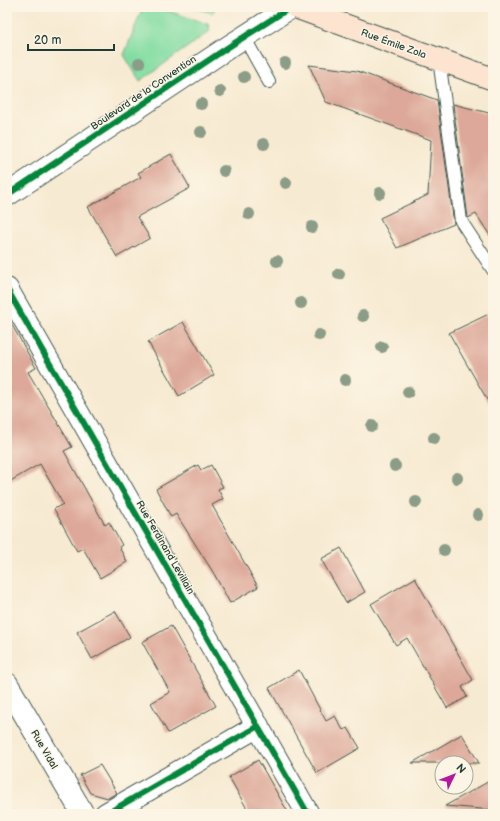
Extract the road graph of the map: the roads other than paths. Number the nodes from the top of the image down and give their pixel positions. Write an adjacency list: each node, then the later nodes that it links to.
1 (291, 7): 3 (street, Boulevard de la Convention)
2 (295, 7): 4 (main road, Rue Émile Zola)
3 (244, 37): 6 (lane); 7 (street, Boulevard de la Convention)
4 (439, 59): 5 (main road, Rue Émile Zola); 8 (lane)
5 (493, 79)
6 (269, 82)
7 (7, 195)
8 (493, 270)
9 (7, 289): 11 (street, Rue Ferdinand Levillain)
10 (7, 684): 12 (street, Rue Vidal)
11 (258, 726): 13 (street); 14 (street, Rue Ferdinand Levillain)
12 (83, 814)
13 (106, 814)
14 (308, 814)

